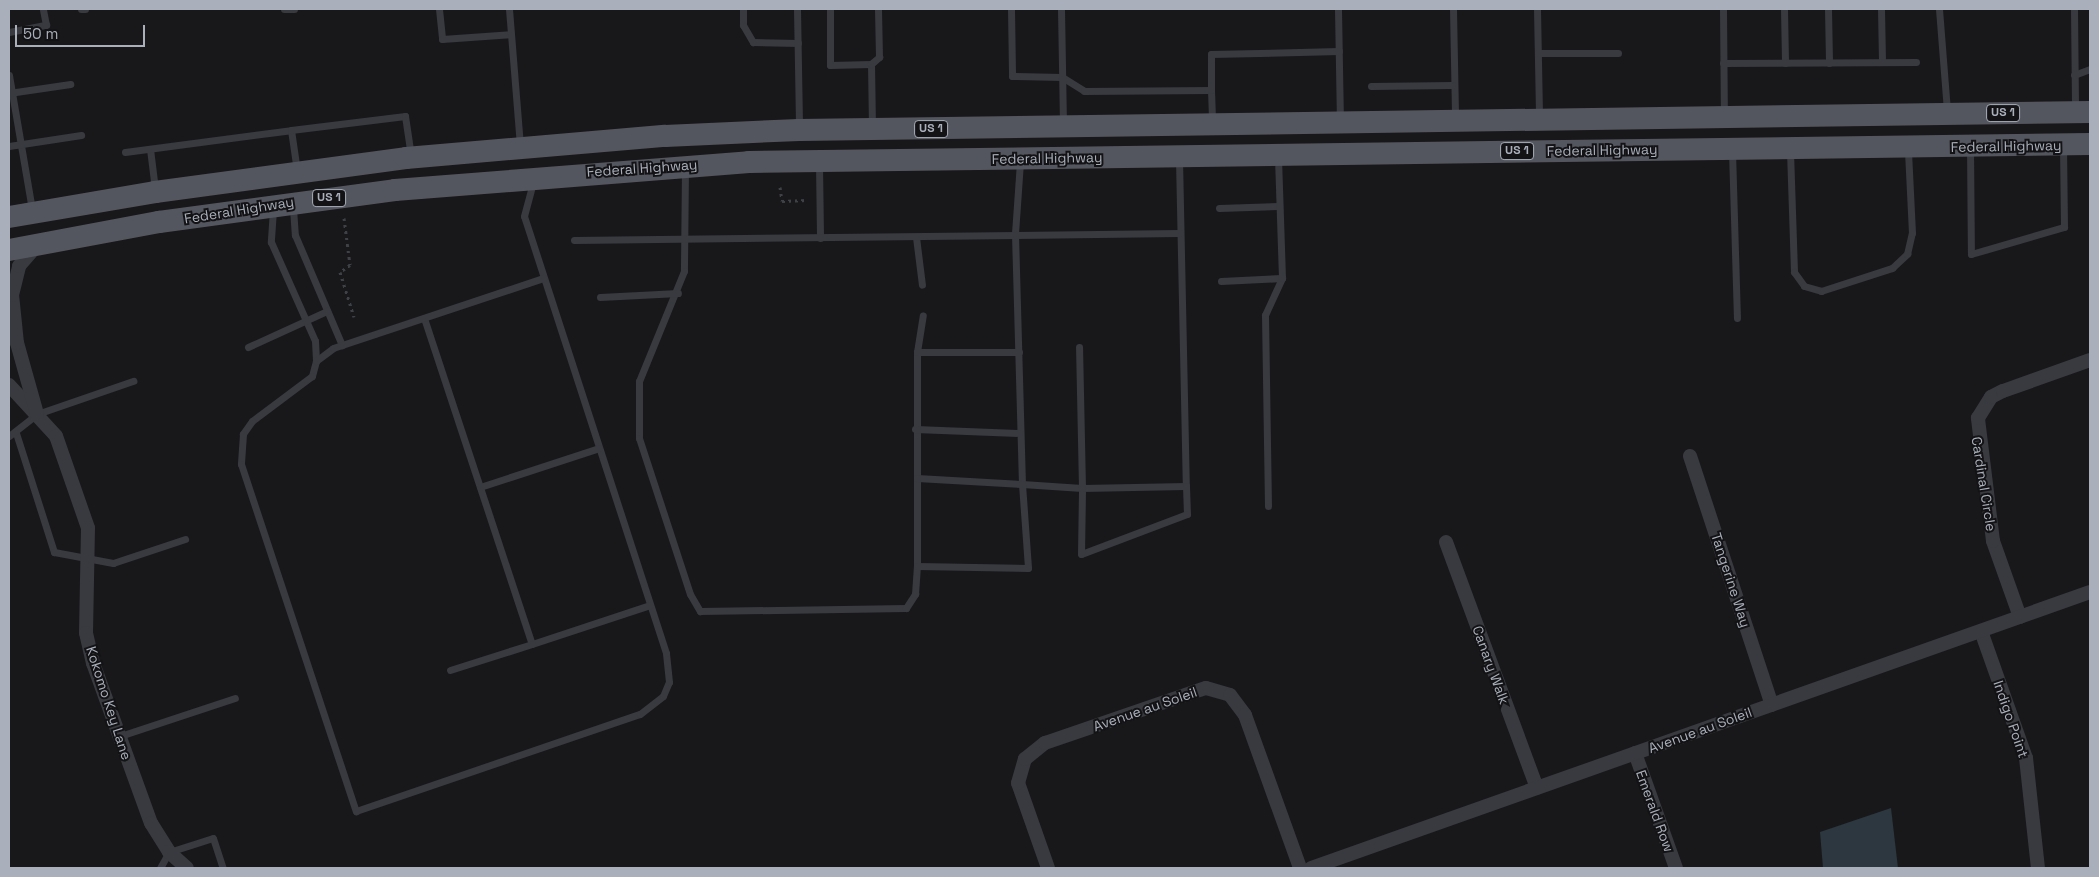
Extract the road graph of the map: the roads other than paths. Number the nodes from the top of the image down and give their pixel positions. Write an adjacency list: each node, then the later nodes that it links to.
1 (43, 9): 23 (lane)
2 (81, 9): 3 (lane)
3 (85, 9)
4 (284, 9): 5 (lane)
5 (294, 9)
6 (440, 9): 24 (lane)
7 (509, 9): 24 (lane)
8 (743, 9): 25 (lane)
9 (797, 9): 25 (lane)
10 (830, 9): 34 (lane)
11 (878, 9): 34 (lane)
12 (1011, 9): 38 (lane)
13 (1061, 9): 38 (lane)
14 (1338, 9): 26 (lane)
15 (1454, 9): 40 (lane)
16 (1537, 9): 27 (lane)
17 (1723, 9): 31 (lane)
18 (1784, 9): 32 (lane)
19 (1828, 9): 33 (lane)
20 (1881, 9): 29 (lane)
21 (1939, 9): 45 (lane)
22 (2074, 9): 37 (lane)
23 (9, 32)
24 (511, 34): 63 (lane)
25 (798, 44): 56 (lane)
26 (1339, 51): 42 (lane); 51 (lane)
27 (1538, 53): 28 (lane); 50 (lane)
28 (1618, 53)
29 (1882, 62): 30 (lane); 33 (lane)
30 (1916, 62)
31 (1723, 63): 32 (lane); 48 (lane)
32 (1785, 63): 33 (lane)
33 (1829, 63)
34 (871, 64): 57 (lane)
35 (2090, 69): 37 (lane)
36 (9, 75): 43 (lane)
37 (2074, 75): 44 (lane)
38 (1062, 77): 42 (lane); 53 (lane)
39 (70, 84): 43 (lane)
40 (1452, 85): 41 (lane); 49 (lane)
41 (1370, 86)
42 (1211, 90): 52 (lane)
43 (10, 93): 59 (lane)
44 (2083, 112): 45 (main road, US 1)
45 (1947, 114): 46 (main road, US 1)
46 (1858, 115): 47 (main road, US 1); 68 (main road)
47 (1774, 116): 48 (main road, US 1); 66 (main road)
48 (1724, 117): 50 (main road, US 1)
49 (1456, 120): 50 (main road, US 1); 51 (main road, US 1)
50 (1539, 120)
51 (1340, 122): 52 (main road, US 1)
52 (1212, 124): 53 (main road, US 1)
53 (1064, 126): 54 (main road, US 1)
54 (943, 128): 57 (main road, US 1); 74 (main road)
55 (291, 130): 67 (lane); 72 (lane); 77 (lane)
56 (799, 130): 57 (main road, US 1); 63 (main road, US 1); 75 (main road)
57 (872, 130)
58 (81, 135): 59 (lane)
59 (21, 144): 62 (lane); 84 (lane)
60 (2090, 144): 61 (main road, Federal Highway / US 1)
61 (2063, 145): 64 (main road, Federal Highway / US 1); 64 (lane)
62 (9, 146)
63 (520, 146): 72 (main road, US 1)
64 (1970, 146): 65 (main road, Federal Highway / US 1)
65 (1908, 147): 68 (main road, Federal Highway / US 1); 68 (lane)
66 (1732, 148): 68 (main road, Federal Highway / US 1); 70 (main road, Federal Highway / US 1); 104 (lane)
67 (150, 149): 69 (lane); 80 (lane)
68 (1790, 149)
69 (125, 152)
70 (1278, 154): 71 (main road, Federal Highway / US 1); 82 (lane)
71 (1178, 156): 73 (main road, Federal Highway / US 1); 87 (lane)
72 (409, 157): 77 (main road, US 1); 81 (main road)
73 (1020, 158): 74 (main road, Federal Highway / US 1); 88 (lane)
74 (819, 161): 75 (main road, Federal Highway / US 1); 90 (lane)
75 (749, 162): 76 (main road, Federal Highway / US 1)
76 (685, 165): 79 (main road, Federal Highway / US 1); 91 (lane)
77 (297, 172): 78 (main road, US 1)
78 (266, 176): 80 (main road, US 1); 86 (main road)
79 (536, 176): 81 (main road, Federal Highway / US 1); 95 (lane)
80 (155, 192): 84 (main road, US 1)
81 (283, 204): 86 (main road, Federal Highway / US 1); 101 (lane); 105 (lane)
82 (1280, 206): 83 (lane); 96 (lane)
83 (1219, 208)
84 (32, 213): 85 (main road, US 1)
85 (9, 217)
86 (141, 226): 93 (main road, Federal Highway / US 1)
87 (1180, 233): 88 (lane); 124 (lane)
88 (1015, 234): 89 (lane); 111 (lane)
89 (916, 237): 90 (lane); 98 (lane)
90 (820, 238): 91 (lane)
91 (687, 239): 92 (lane); 99 (lane)
92 (574, 240)
93 (38, 244): 94 (main road, Federal Highway / US 1); 109 (street, Kokomo Key Lane)
94 (9, 250)
95 (544, 278): 103 (lane); 120 (lane)
96 (1282, 278): 97 (lane); 127 (lane)
97 (1222, 281)
98 (922, 285)
99 (678, 293): 100 (lane); 131 (lane)
100 (600, 297)
101 (327, 311): 105 (lane); 106 (lane)
102 (923, 315): 110 (lane)
103 (424, 318): 106 (lane); 125 (lane)
104 (1738, 318)
105 (306, 320): 107 (lane); 113 (lane)
106 (342, 345): 113 (lane)
107 (248, 347)
108 (1079, 347): 126 (lane)
109 (14, 349): 116 (street, Kokomo Key Lane)
110 (917, 352): 111 (lane); 117 (lane)
111 (1019, 352): 118 (lane)
112 (2090, 360): 134 (street, Cardinal Circle)
113 (316, 361): 133 (lane)
114 (133, 382): 116 (lane)
115 (9, 385): 116 (street, Kokomo Key Lane)
116 (37, 414): 119 (lane); 130 (street, Kokomo Key Lane)
117 (915, 429): 118 (lane); 122 (lane)
118 (1020, 433): 123 (lane)
119 (12, 434): 130 (lane)
120 (599, 448): 125 (lane); 133 (lane)
121 (1690, 456): 139 (street, Tangerine Way)
122 (916, 478): 123 (lane); 131 (lane)
123 (1022, 484): 126 (lane); 131 (lane)
124 (1186, 486): 126 (lane); 126 (lane)
125 (480, 487): 136 (lane)
126 (1082, 488)
127 (1268, 506)
128 (185, 539): 130 (lane)
129 (1446, 542): 142 (street, Canary Walk)
130 (89, 557): 140 (street, Kokomo Key Lane)
131 (917, 566)
132 (2090, 592): 134 (street, Avenue au Soleil)
133 (650, 605): 136 (lane)
134 (2020, 617): 135 (street, Avenue au Soleil)
135 (1981, 631): 139 (street, Avenue au Soleil); 151 (street, Indigo Point)
136 (532, 644): 137 (lane)
137 (450, 670)
138 (235, 698): 140 (lane)
139 (1772, 705): 141 (street, Avenue au Soleil)
140 (120, 736): 143 (street, Kokomo Key Lane)
141 (1635, 753): 142 (street, Avenue au Soleil); 150 (street, Emerald Row)
142 (1537, 788): 149 (street, Avenue au Soleil)
143 (169, 852): 144 (lane); 145 (street, Kokomo Key Lane); 146 (lane)
144 (160, 868)
145 (187, 868)
146 (223, 868)
147 (1048, 868): 148 (street, Avenue au Soleil)
148 (1300, 868)
149 (1311, 868)
150 (1676, 868)
151 (2038, 868)

